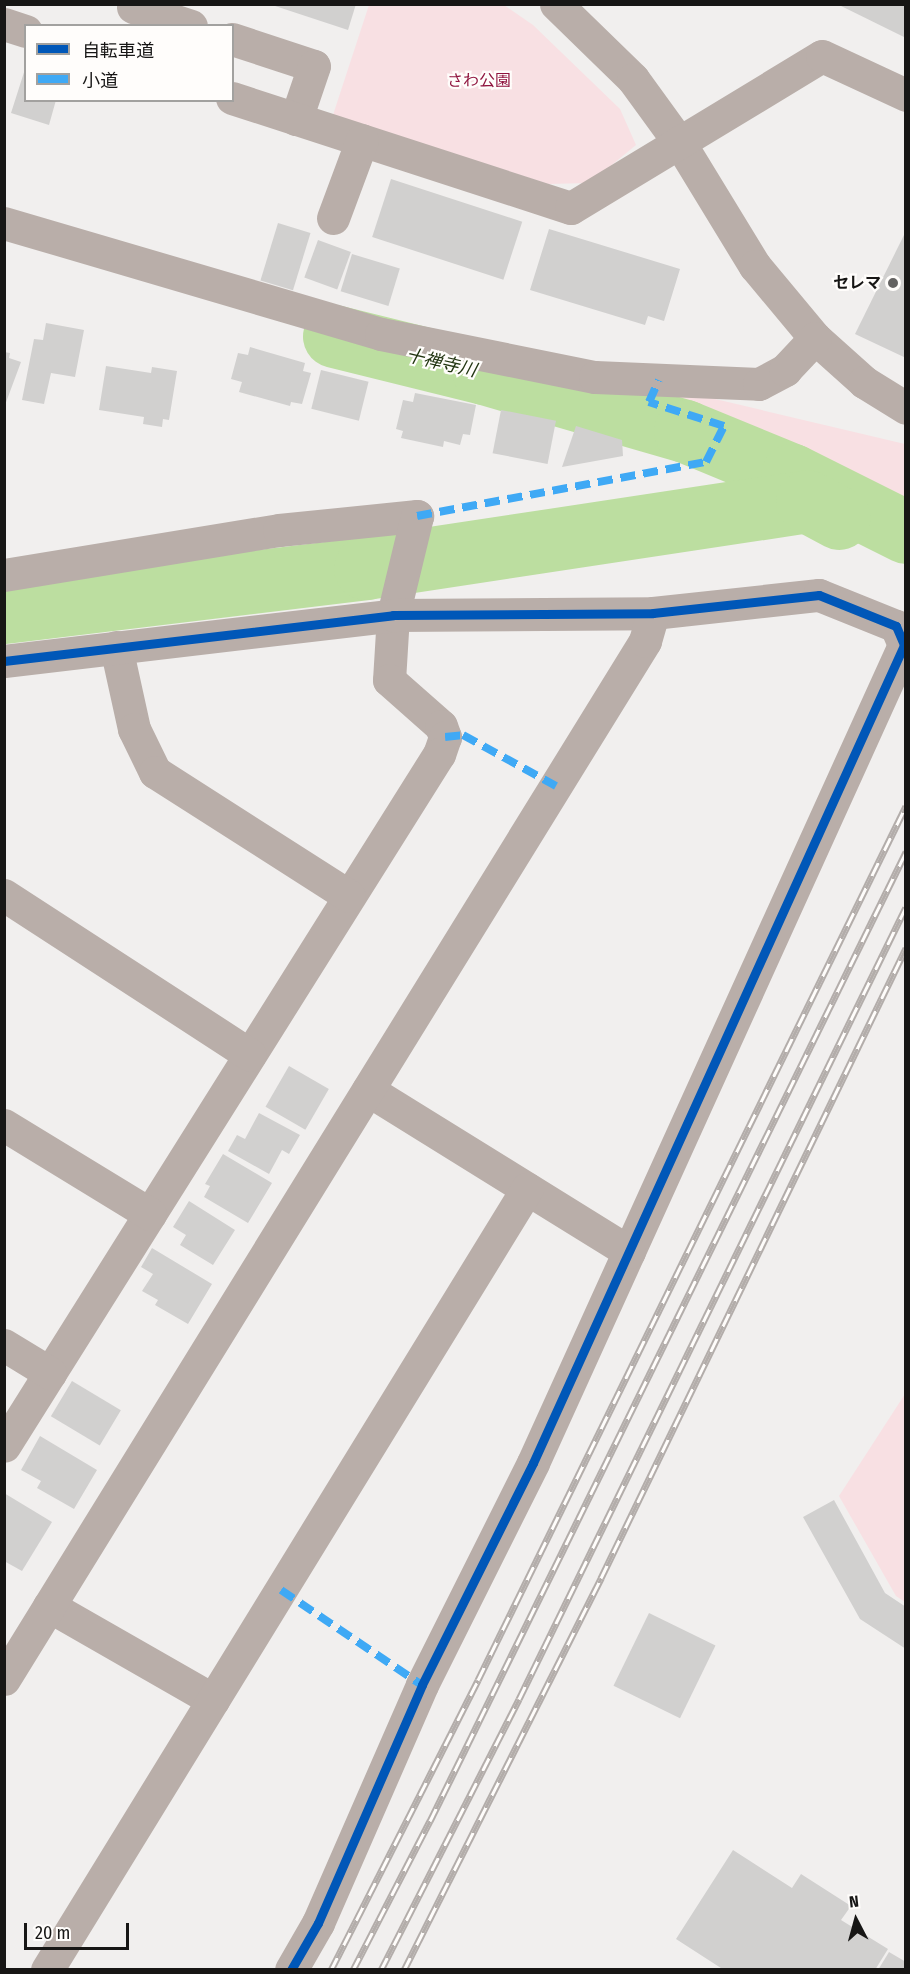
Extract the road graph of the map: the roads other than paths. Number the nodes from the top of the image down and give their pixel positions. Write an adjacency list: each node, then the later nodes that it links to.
1 (556, 4): 11 (street)
2 (133, 7): 4 (street)
3 (4, 24): 5 (street)
4 (185, 24)
5 (24, 30)
6 (234, 40): 9 (street)
7 (906, 95): 11 (street)
8 (234, 99): 9 (street)
9 (296, 119): 10 (street)
10 (362, 140): 11 (street); 12 (street)
11 (681, 145): 14 (street)
12 (333, 218)
13 (4, 223): 14 (street)
14 (815, 338): 15 (street)
15 (906, 408)
16 (4, 575): 18 (street)
17 (653, 613): 18 (street); 24 (street); 28 (street)
18 (393, 615): 19 (street); 22 (street)
19 (117, 647): 20 (street); 22 (street)
20 (4, 661)
21 (4, 895): 23 (street)
22 (349, 896): 23 (street)
23 (250, 1055): 27 (street)
24 (368, 1090): 26 (street); 32 (street)
25 (4, 1125): 27 (street)
26 (527, 1189): 28 (street); 34 (street)
27 (150, 1214): 30 (street)
28 (629, 1252): 36 (street)
29 (4, 1345): 30 (street)
30 (50, 1373): 31 (street)
31 (4, 1446)
32 (49, 1606): 33 (street); 34 (street)
33 (4, 1679)
34 (213, 1700): 35 (street)
35 (47, 1970)
36 (291, 1970)

